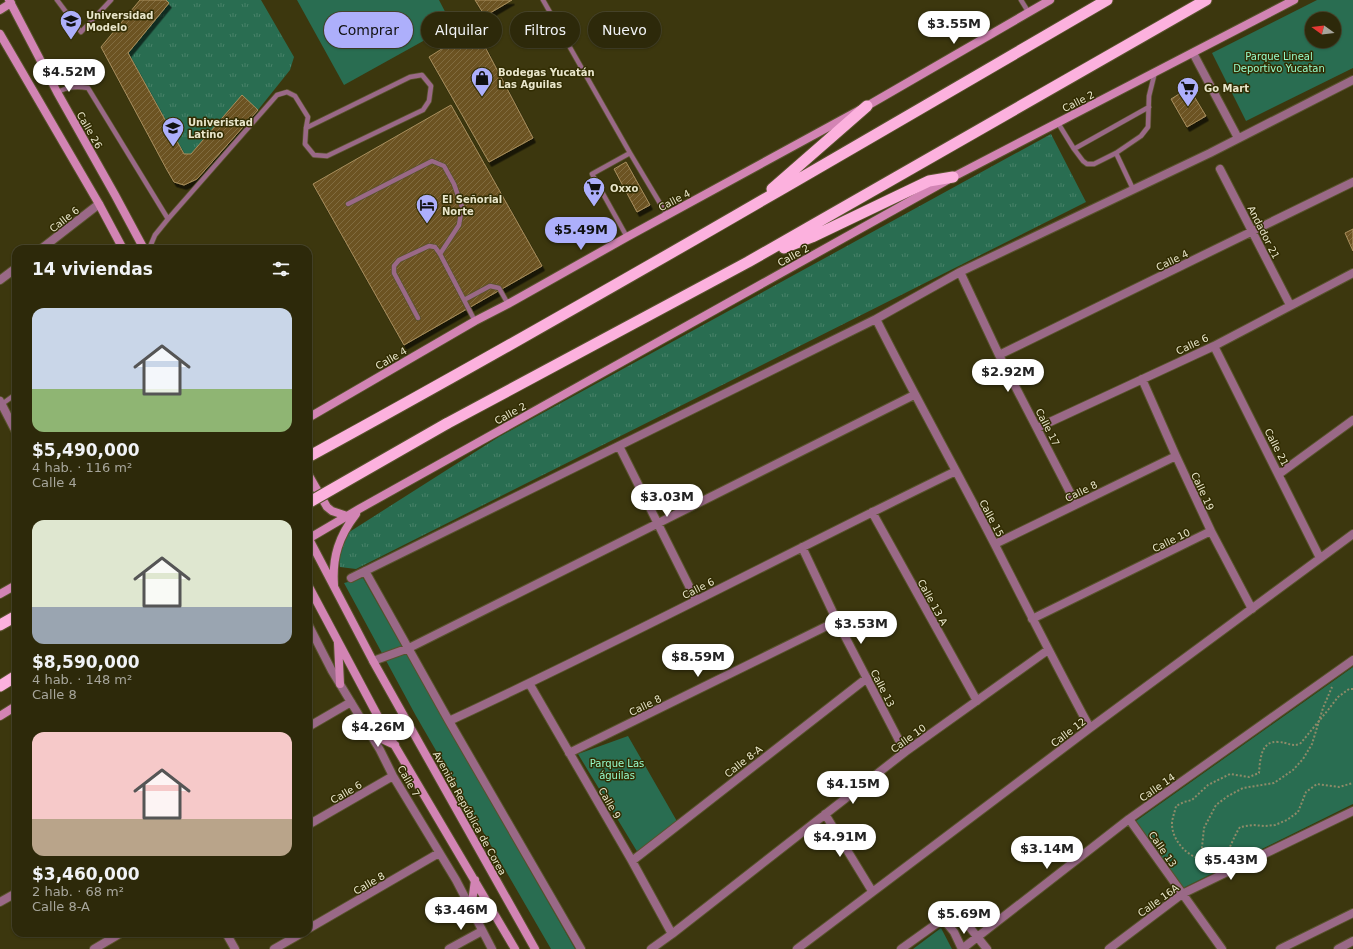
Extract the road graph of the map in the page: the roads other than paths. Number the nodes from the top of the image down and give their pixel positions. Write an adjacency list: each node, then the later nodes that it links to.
1 (57, 0): 2 (lane)
2 (111, 0)
3 (543, 0): 23 (lane)
4 (1021, 0): 11 (lane)
5 (1050, 0): 11 (main road, Calle 4)
6 (1107, 0): 31 (highway)
7 (1206, 0): 41 (highway)
8 (1294, 0): 13 (main road, Calle 2)
9 (10, 1): 10 (main road); 16 (main road, Calle 26)
10 (0, 10)
11 (1029, 13): 17 (main road, Calle 4)
12 (0, 34): 29 (main road)
13 (1193, 53): 14 (main road, Calle 2); 21 (street)
14 (1155, 72): 18 (lane); 19 (main road, Calle 2)
15 (1353, 80): 21 (street)
16 (57, 92): 33 (lane); 38 (main road, Calle 26)
17 (867, 106): 31 (highway); 32 (main road, Calle 4)
18 (1149, 107): 22 (lane); 24 (lane)
19 (1058, 122): 22 (lane); 26 (main road, Calle 2)
20 (306, 128): 20 (lane); 33 (lane)
21 (1238, 138): 28 (street)
22 (1074, 149): 24 (lane)
23 (630, 153): 32 (lane); 35 (lane)
24 (1116, 154): 28 (lane)
25 (1220, 169): 34 (street, Andador 21)
26 (953, 177): 41 (highway); 70 (main road, Calle 2)
27 (1353, 182): 34 (street, Calle 4)
28 (1132, 189): 43 (street)
29 (99, 204): 36 (street, Calle 6); 37 (main road)
30 (348, 204): 40 (lane)
31 (753, 206): 63 (highway)
32 (667, 215): 35 (main road, Calle 4)
33 (168, 219): 39 (lane)
34 (1253, 232): 48 (street, Andador 21); 53 (street, Calle 4)
35 (627, 237): 47 (main road, Calle 4)
36 (46, 245)
37 (121, 245)
38 (142, 245)
39 (152, 245)
40 (440, 254): 46 (lane); 49 (lane)
41 (748, 262): 68 (highway, bridge)
42 (12, 271): 45 (street)
43 (960, 272): 50 (street); 53 (street, Calle 17)
44 (1353, 273): 48 (street, Calle 6)
45 (0, 280)
46 (464, 300): 47 (lane); 51 (lane)
47 (508, 304): 51 (main road, Calle 4)
48 (1290, 305): 52 (street, Calle 6)
49 (418, 318)
50 (876, 319): 55 (street, Calle 15); 62 (street)
51 (475, 321): 58 (main road, Calle 4)
52 (1214, 346): 54 (street, Calle 6); 66 (street, Calle 21)
53 (999, 354): 61 (street, Calle 17)
54 (1142, 379): 61 (street, Calle 6); 64 (street, Calle 19)
55 (914, 395): 65 (street, Calle 15); 73 (street)
56 (12, 396): 57 (lane)
57 (1, 402): 60 (street)
58 (312, 416)
59 (1353, 420): 66 (street)
60 (12, 424)
61 (1037, 428): 69 (street, Calle 17)
62 (619, 446): 73 (street); 81 (street)
63 (312, 455)
64 (1176, 456): 69 (street, Calle 8); 74 (street, Calle 19)
65 (956, 471): 71 (street, Calle 6); 77 (street, Calle 15)
66 (1279, 474): 80 (street, Calle 21)
67 (312, 481): 72 (main road)
68 (312, 501)
69 (1076, 504): 77 (street, Calle 8)
70 (359, 509): 72 (main road, Calle 2); 84 (main road)
71 (872, 512): 79 (street, Calle 6); 104 (street, Calle 13 A)
72 (347, 516): 76 (main road, Calle 2)
73 (658, 523): 87 (street); 95 (street)
74 (1211, 531): 88 (street, Calle 19); 90 (street, Calle 10)
75 (1353, 534): 80 (street, Calle 12)
76 (312, 537)
77 (995, 544): 90 (street, Calle 15)
78 (312, 546): 84 (main road, Avenida República de Corea)
79 (802, 547): 87 (street, Calle 6); 91 (street, Calle 13)
80 (1320, 558): 88 (street, Calle 12)
81 (366, 571): 82 (street); 95 (street)
82 (351, 578)
83 (12, 587): 86 (main road)
84 (335, 589): 98 (main road, Avenida República de Corea)
85 (312, 593): 94 (main road)
86 (0, 594)
87 (696, 600): 102 (street, Calle 6)
88 (1252, 609): 110 (street, Calle 12)
89 (12, 618): 92 (highway)
90 (1032, 619): 96 (street, Calle 15)
91 (837, 621): 100 (street, Calle 13); 114 (street, Calle 8)
92 (0, 625)
93 (312, 632): 101 (street, Calle 7)
94 (337, 640): 101 (main road); 112 (main road)
95 (409, 648): 98 (street); 108 (street)
96 (1048, 650): 104 (street, Calle 10); 110 (street, Calle 15)
97 (1353, 660): 118 (street, Calle 14)
98 (373, 661): 144 (main road, Avenida República de Corea)
99 (12, 678): 103 (highway)
100 (867, 678): 113 (street, Calle 13); 121 (street, Calle 8-A)
101 (340, 684): 105 (street, Calle 7)
102 (529, 684): 108 (street, Calle 6); 114 (street, Calle 9)
103 (0, 686)
104 (977, 701): 113 (street, Calle 10)
105 (351, 702): 109 (street); 111 (street, Calle 7)
106 (12, 708): 107 (main road)
107 (0, 716)
108 (449, 721): 145 (street)
109 (312, 725)
110 (1090, 728): 123 (street, Calle 12)
111 (369, 733): 112 (main road); 115 (street, Calle 7)
112 (395, 746): 122 (main road)
113 (905, 752): 117 (street, Calle 10)
114 (569, 753): 121 (street, Calle 9)
115 (393, 776): 119 (street, Calle 6); 120 (street, Calle 7)
116 (1353, 811): 124 (street, Calle 16A)
117 (825, 814): 123 (street); 132 (street, Calle 10)
118 (1129, 819): 124 (street, Calle 13); 136 (street, Calle 14)
119 (312, 823)
120 (440, 853): 127 (street, Calle 7); 130 (street, Calle 8)
121 (632, 861): 132 (street, Calle 9)
122 (475, 880): 127 (main road); 143 (main road)
123 (872, 892): 147 (street, Calle 12)
124 (1182, 894): 151 (street, Calle 16A); 152 (street, Calle 13)
125 (12, 895): 126 (street)
126 (0, 902)
127 (471, 910): 131 (street, Calle 7)
128 (1353, 913): 153 (street)
129 (943, 919): 136 (street); 148 (street); 149 (street, Calle 14)
130 (312, 927)
131 (482, 930): 141 (street); 142 (street, Calle 7)
132 (672, 934): 146 (street, Calle 10)
133 (114, 937): 138 (street)
134 (228, 937): 139 (street)
135 (295, 937): 140 (street)
136 (978, 937): 149 (street, Calle 14); 150 (street)
137 (1353, 941): 154 (street)
138 (94, 949)
139 (235, 949)
140 (274, 949)
141 (450, 949)
142 (492, 949)
143 (515, 949)
144 (535, 949)
145 (581, 949)
146 (651, 949)
147 (797, 949)
148 (901, 949)
149 (962, 949)
150 (987, 949)
151 (1109, 949)
152 (1222, 949)
153 (1280, 949)
154 (1338, 949)

